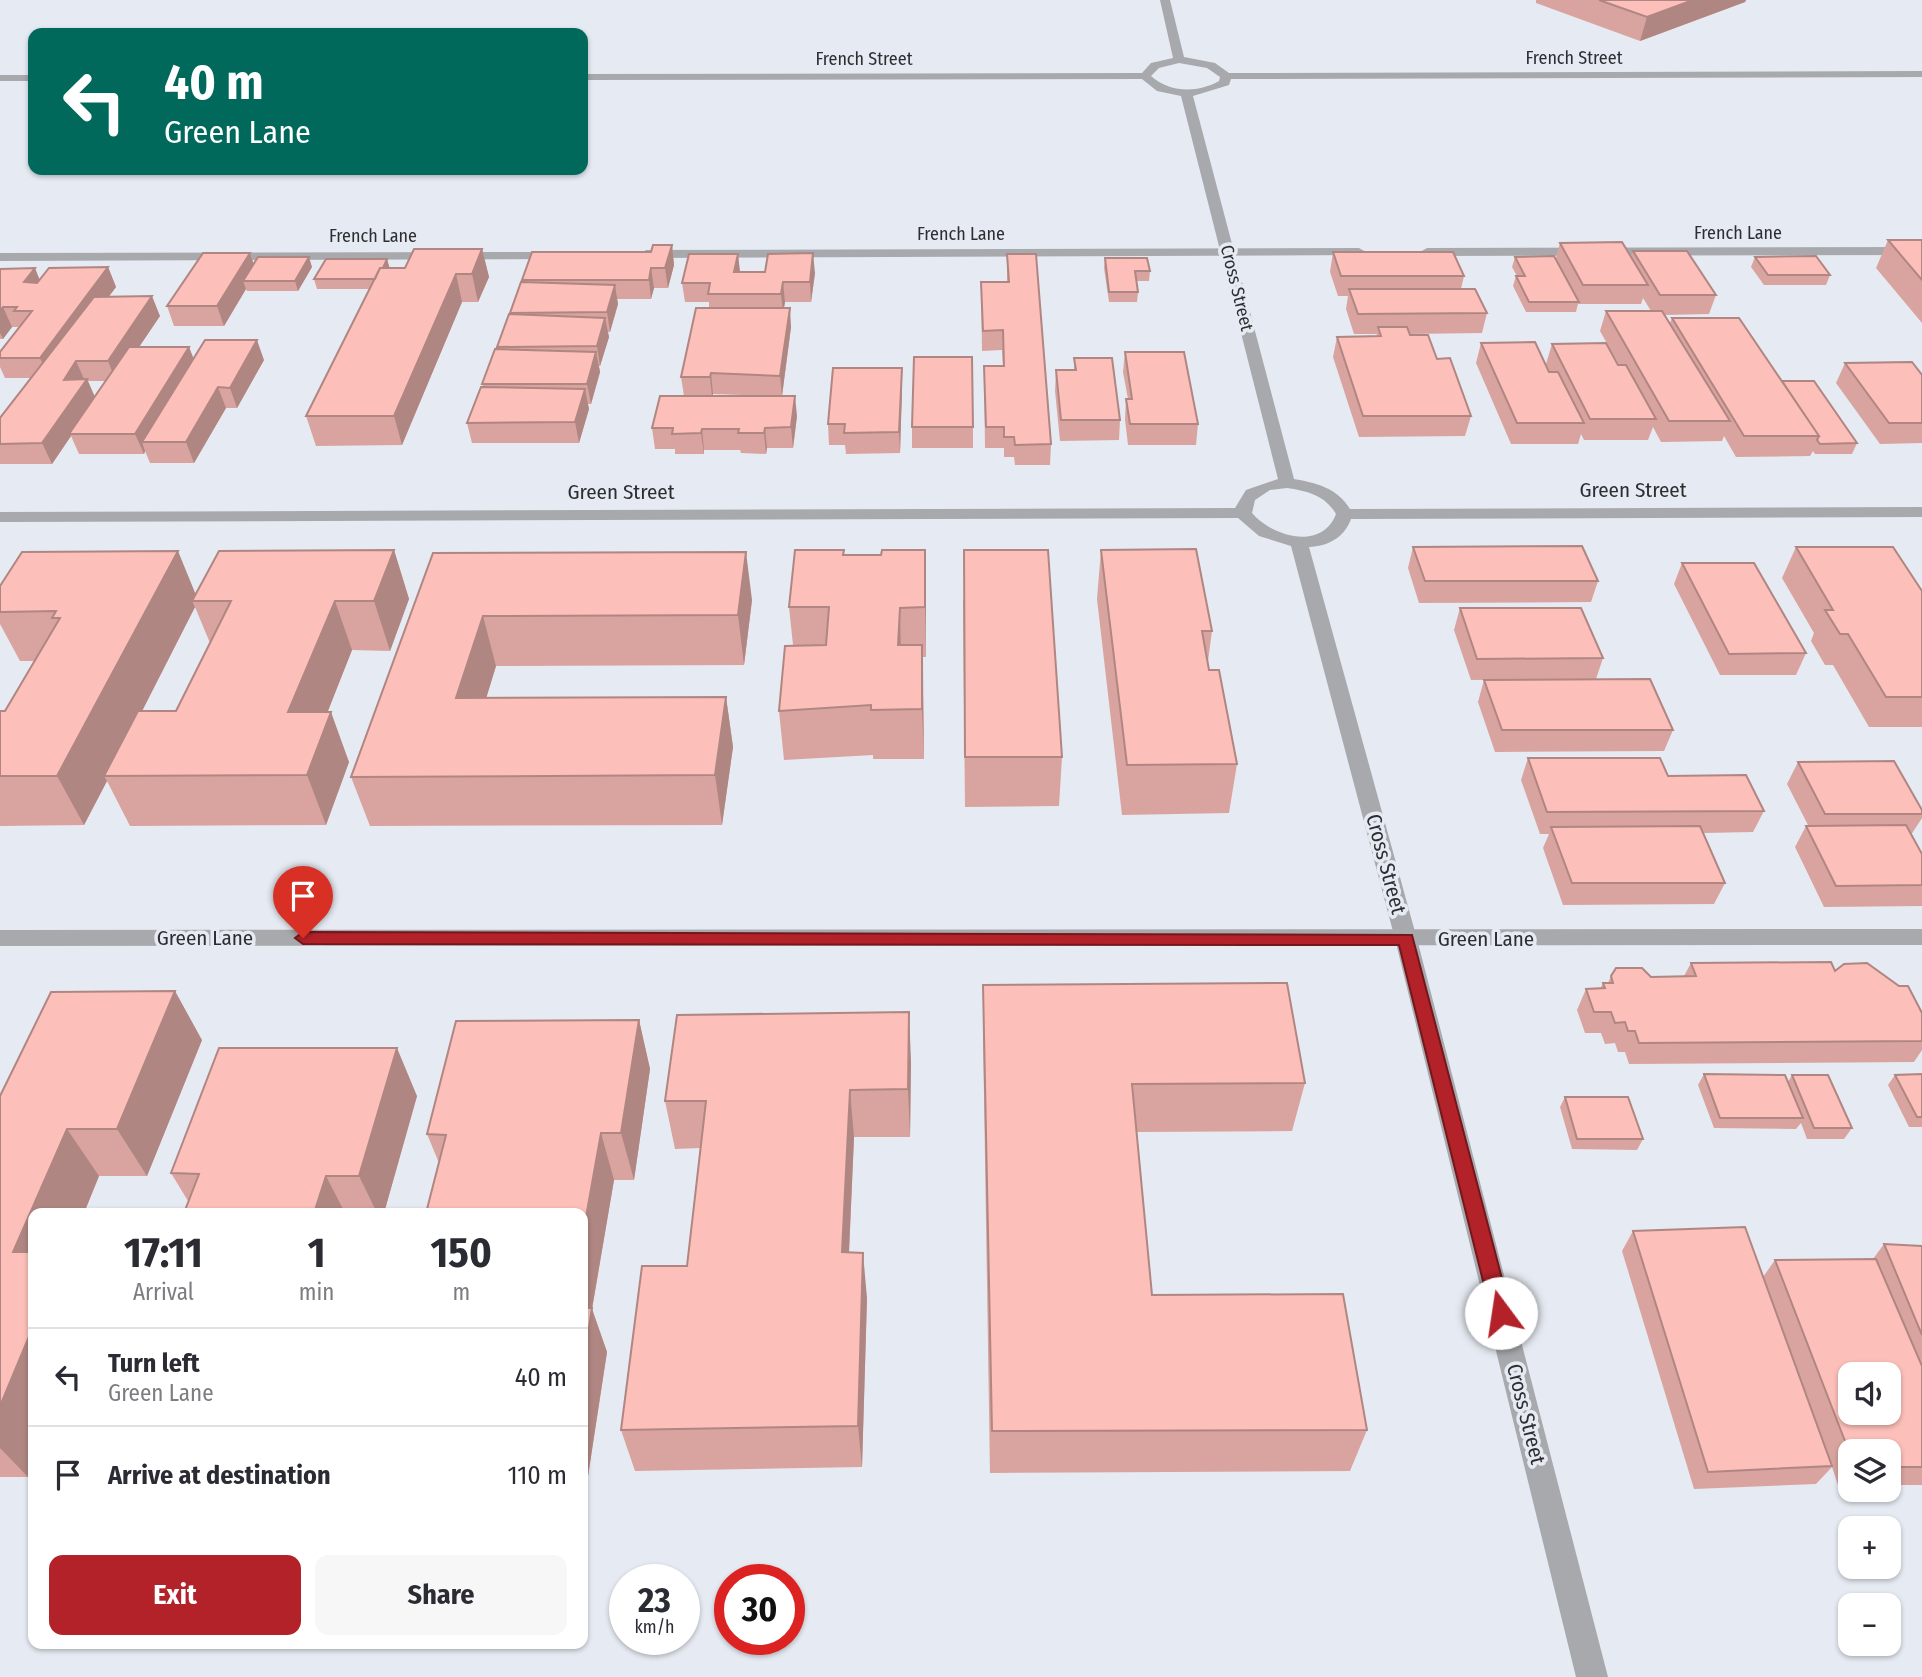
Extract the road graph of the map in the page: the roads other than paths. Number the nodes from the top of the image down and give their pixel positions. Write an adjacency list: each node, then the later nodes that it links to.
1 (1165, 0): 2 (street)
2 (1180, 60): 4 (street); 5 (street)
3 (1922, 74): 5 (street, French Street)
4 (1145, 76): 6 (street, French Street); 9 (street)
5 (1226, 76): 9 (street)
6 (588, 77)
7 (0, 78): 8 (street)
8 (28, 78)
9 (1186, 92): 13 (street, Cross Street)
10 (1922, 251): 12 (street, French Lane)
11 (1367, 252): 13 (street, French Lane)
12 (1409, 252)
13 (1229, 253): 14 (street, French Lane); 17 (street, Cross Street)
14 (628, 254)
15 (573, 255): 16 (street, French Lane)
16 (0, 257)
17 (1287, 483): 19 (street); 20 (street)
18 (1922, 512): 20 (street, Green Street)
19 (1243, 513): 21 (street, Green Street); 22 (street)
20 (1344, 514): 22 (street)
21 (0, 517)
22 (1299, 542): 25 (street, Cross Street)
23 (1922, 937): 25 (street, Green Lane)
24 (0, 938): 25 (street, Green Lane)
25 (1406, 939): 26 (street, Cross Street)
26 (1592, 1677)

